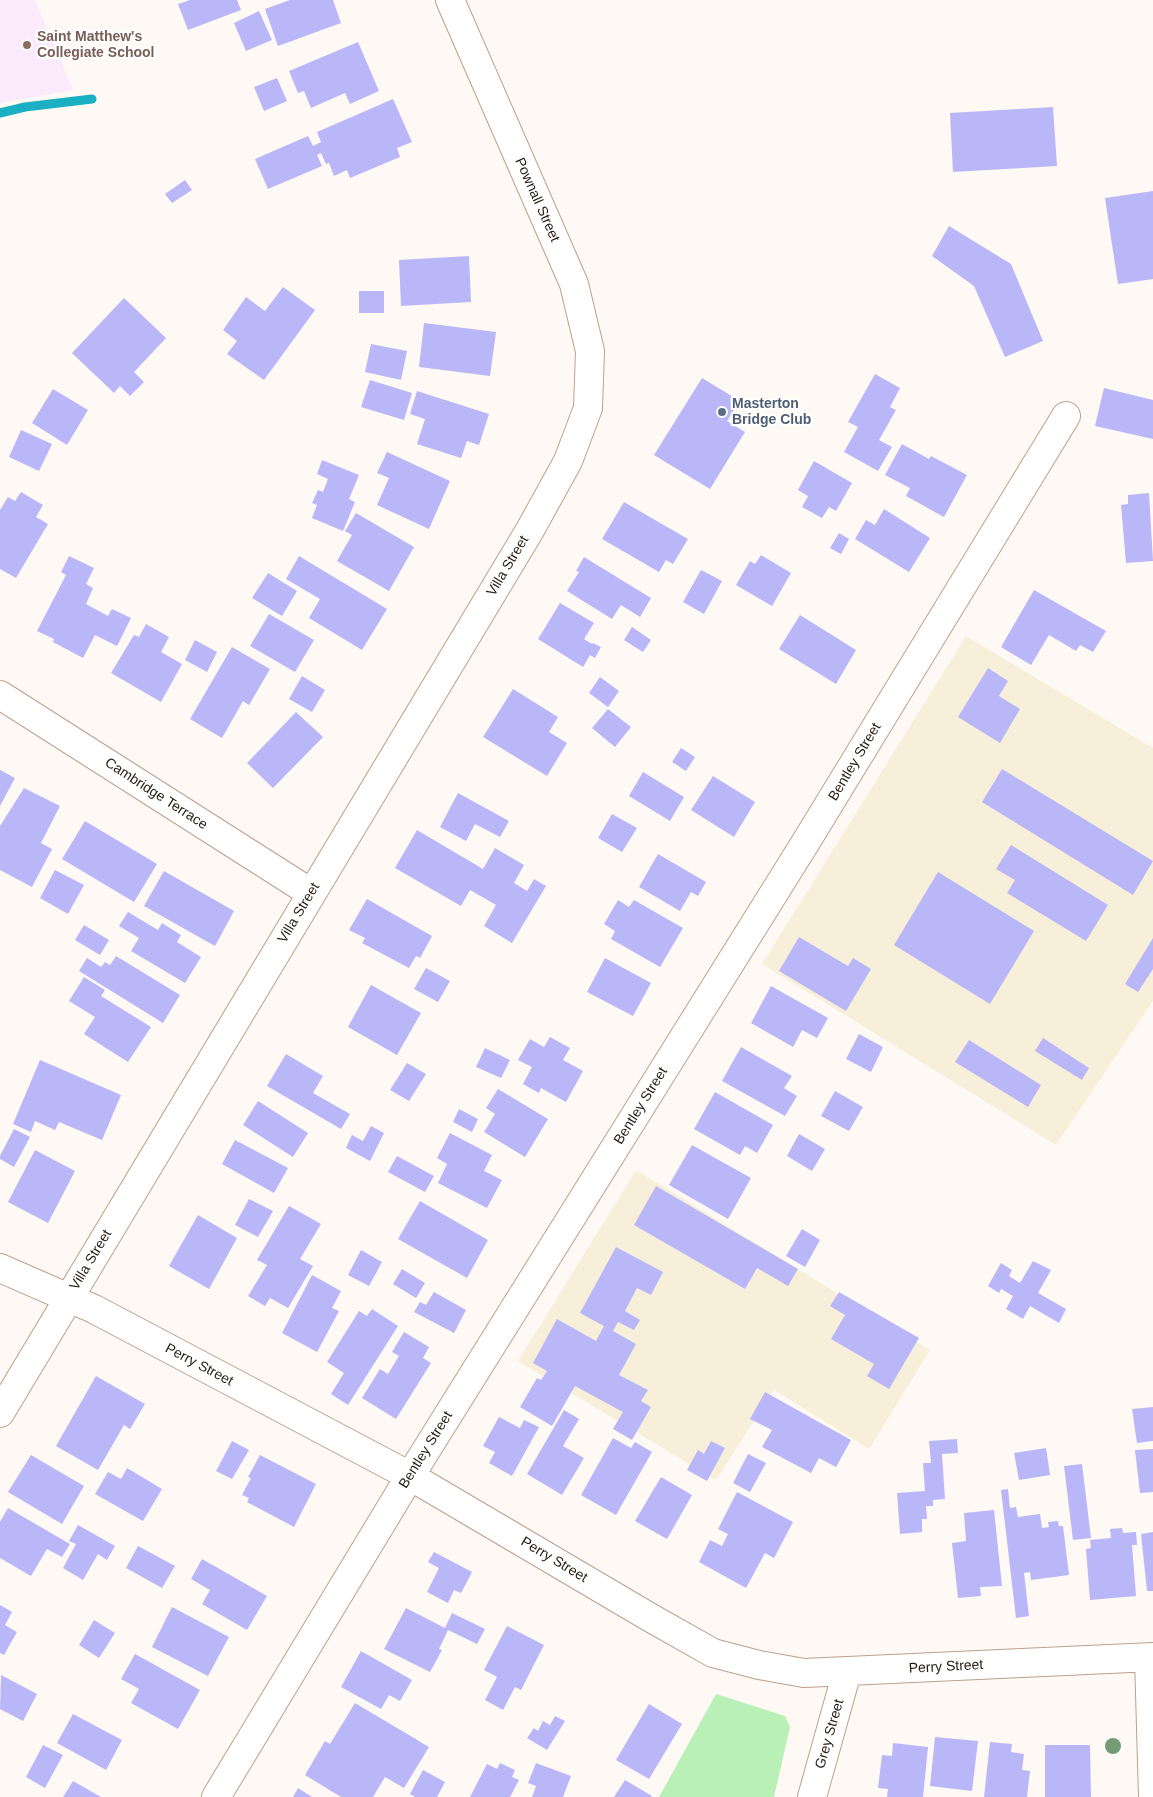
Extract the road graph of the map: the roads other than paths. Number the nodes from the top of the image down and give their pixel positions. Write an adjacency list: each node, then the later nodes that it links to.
1 (450, 0): 2 (street, Pownall Street)
2 (588, 408): 5 (street, Villa Street)
3 (1066, 416): 9 (street, Bentley Street)
4 (0, 695): 5 (street, Cambridge Terrace)
5 (311, 893): 7 (street, Villa Street)
6 (0, 1268): 7 (street, Perry Street)
7 (69, 1298): 8 (street, Villa Street); 9 (street, Perry Street)
8 (0, 1413)
9 (410, 1476): 11 (street, Perry Street); 12 (street, Bentley Street)
10 (1151, 1658): 11 (street, Perry Street); 14 (street)
11 (847, 1672): 13 (street, Grey Street)
12 (216, 1797)
13 (812, 1797)
14 (1153, 1797)

